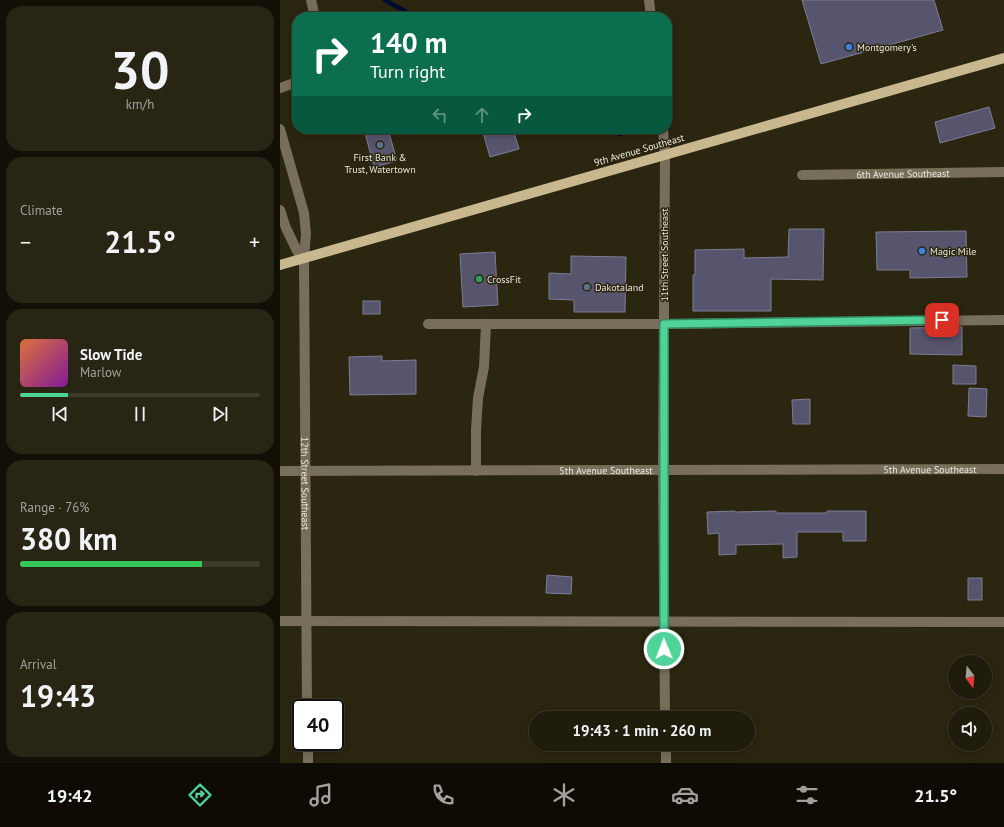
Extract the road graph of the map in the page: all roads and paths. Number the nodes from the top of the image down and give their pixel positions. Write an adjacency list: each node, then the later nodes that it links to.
1 (311, 0): 3 (street)
2 (649, 0): 4 (street)
3 (314, 12)
4 (650, 12)
5 (1004, 58): 10 (main road, 9th Avenue Southeast)
6 (292, 84): 7 (street)
7 (280, 88)
8 (280, 128): 14 (street, 12th Street Southeast)
9 (663, 134): 10 (street, 11th Street Southeast)
10 (665, 155): 14 (main road, 9th Avenue Southeast); 19 (street, 11th Street Southeast)
11 (1004, 172): 12 (street, 6th Avenue Southeast)
12 (802, 175)
13 (280, 210): 14 (street)
14 (303, 258): 15 (main road, 9th Avenue Southeast); 22 (street, 12th Street Southeast)
15 (280, 265)
16 (1004, 320): 19 (street)
17 (428, 324): 18 (street)
18 (486, 324): 19 (street); 23 (street)
19 (664, 324): 24 (street, 11th Street Southeast)
20 (1004, 469): 24 (street, 5th Avenue Southeast)
21 (280, 471): 22 (street, 5th Avenue Southeast)
22 (305, 471): 23 (street, 5th Avenue Southeast); 26 (street, 12th Street Southeast)
23 (476, 471): 24 (street, 5th Avenue Southeast)
24 (663, 471): 27 (street, 11th Street Southeast)
25 (280, 621): 26 (street)
26 (306, 621): 27 (street); 29 (street, 12th Street Southeast)
27 (664, 621): 28 (street); 30 (street, 11th Street Southeast)
28 (1004, 622)
29 (307, 699)
30 (665, 711)
31 (308, 751): 33 (street)
32 (666, 751): 34 (street)
33 (308, 763)
34 (666, 763)

